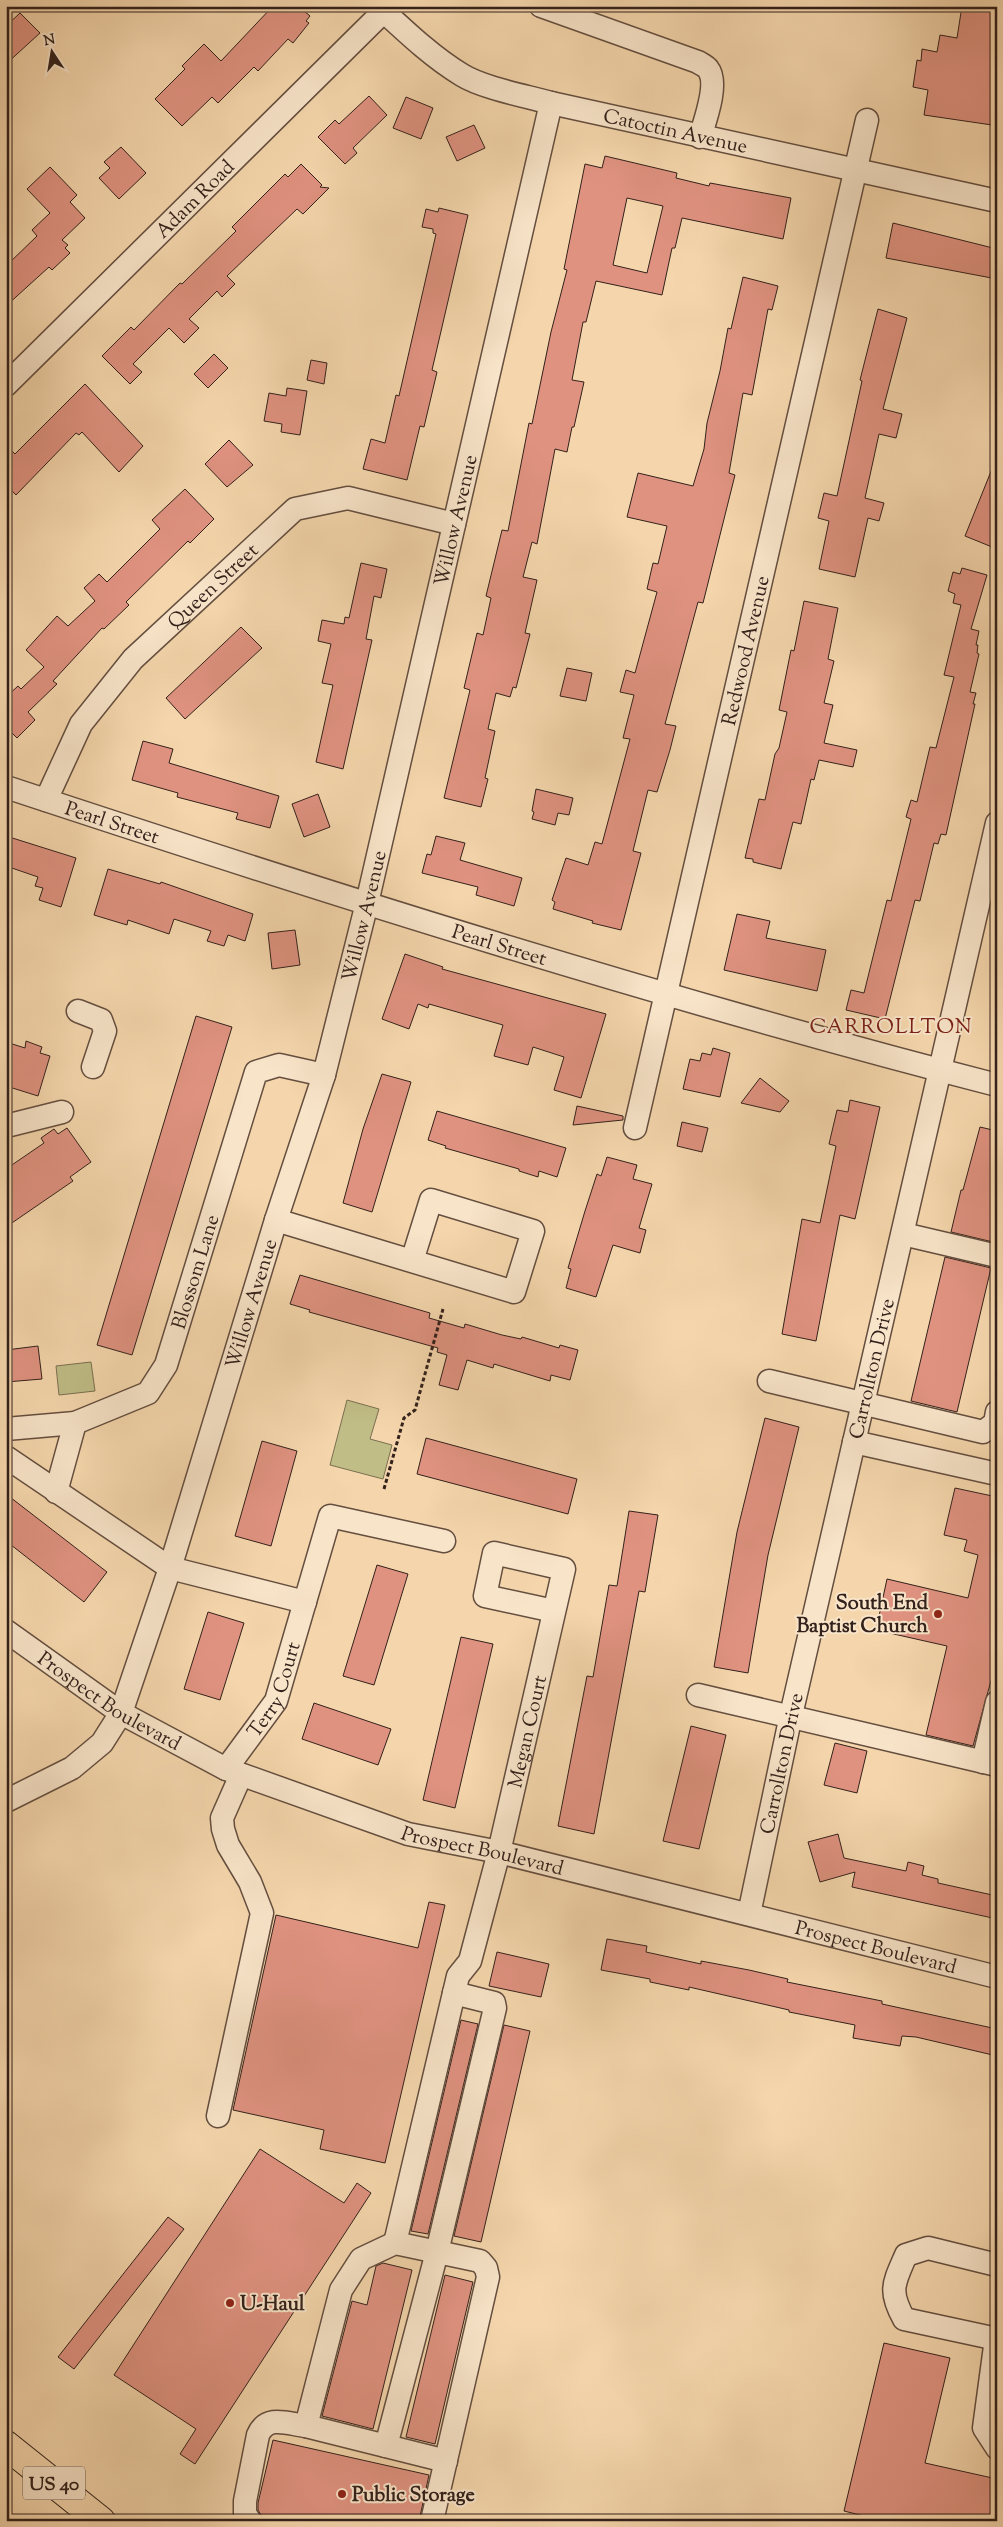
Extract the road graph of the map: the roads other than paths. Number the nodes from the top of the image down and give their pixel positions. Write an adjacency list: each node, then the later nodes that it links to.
1 (541, 6): 5 (street)
2 (384, 8): 3 (street, Catoctin Avenue); 8 (street, Adam Road)
3 (551, 104): 5 (street, Catoctin Avenue); 9 (street, Willow Avenue)
4 (867, 120): 6 (street, Redwood Avenue)
5 (700, 137): 6 (street, Catoctin Avenue)
6 (855, 172): 7 (street, Catoctin Avenue); 14 (street, Redwood Avenue)
7 (997, 201)
8 (6, 385)
9 (454, 524): 11 (street, Queen Street); 13 (street, Willow Avenue)
10 (6, 787): 11 (street, Pearl Street)
11 (46, 800): 13 (street, Pearl Street)
12 (997, 823): 17 (street, Carrollton Drive)
13 (367, 903): 14 (street, Pearl Street); 18 (street, Willow Avenue)
14 (666, 995): 17 (street, Pearl Street); 22 (street, Redwood Avenue)
15 (78, 1011): 16 (street)
16 (93, 1067)
17 (941, 1070): 19 (street, Pearl Street); 24 (street, Carrollton Drive)
18 (324, 1075): 23 (street, Willow Avenue); 30 (street, Blossom Lane)
19 (997, 1085)
20 (62, 1112): 21 (street)
21 (6, 1126)
22 (635, 1128)
23 (276, 1220): 26 (street); 37 (street, Willow Avenue)
24 (903, 1234): 25 (street); 28 (street, Carrollton Drive)
25 (997, 1256)
26 (412, 1261): 26 (street)
27 (769, 1381): 28 (street)
28 (863, 1403): 29 (street); 32 (street, Carrollton Drive)
29 (997, 1412)
30 (75, 1423): 31 (street, Blossom Lane); 35 (street)
31 (6, 1429)
32 (854, 1442): 34 (street); 44 (street, Carrollton Drive)
33 (6, 1457): 35 (street)
34 (997, 1474)
35 (56, 1492): 37 (street)
36 (444, 1541): 38 (street, Terry Court)
37 (170, 1568): 38 (street); 43 (street, Willow Avenue)
38 (305, 1602): 46 (street, Terry Court)
39 (554, 1611): 48 (street, Megan Court)
40 (6, 1631): 43 (street, Prospect Boulevard)
41 (698, 1695): 44 (street)
42 (997, 1702): 45 (street)
43 (121, 1713): 46 (street, Prospect Boulevard); 47 (street, Willow Avenue)
44 (791, 1715): 45 (street); 49 (street, Carrollton Drive)
45 (990, 1763)
46 (234, 1772): 48 (street, Prospect Boulevard); 52 (street, Terry Court)
47 (6, 1801)
48 (499, 1852): 49 (street, Prospect Boulevard); 51 (street, Megan Court)
49 (749, 1914): 50 (street, Prospect Boulevard)
50 (997, 1977)
51 (454, 1992): 53 (street, Megan Court); 54 (street)
52 (218, 2116)
53 (395, 2243): 54 (street); 57 (street)
54 (437, 2252): 59 (street); 61 (street)
55 (997, 2265): 56 (street)
56 (997, 2339): 60 (street)
57 (306, 2426): 59 (street); 63 (street)
58 (6, 2445): 62 (highway, US 40)
59 (386, 2446): 61 (street)
60 (997, 2448)
61 (446, 2461): 64 (street)
62 (102, 2521)
63 (250, 2521)
64 (432, 2521)

